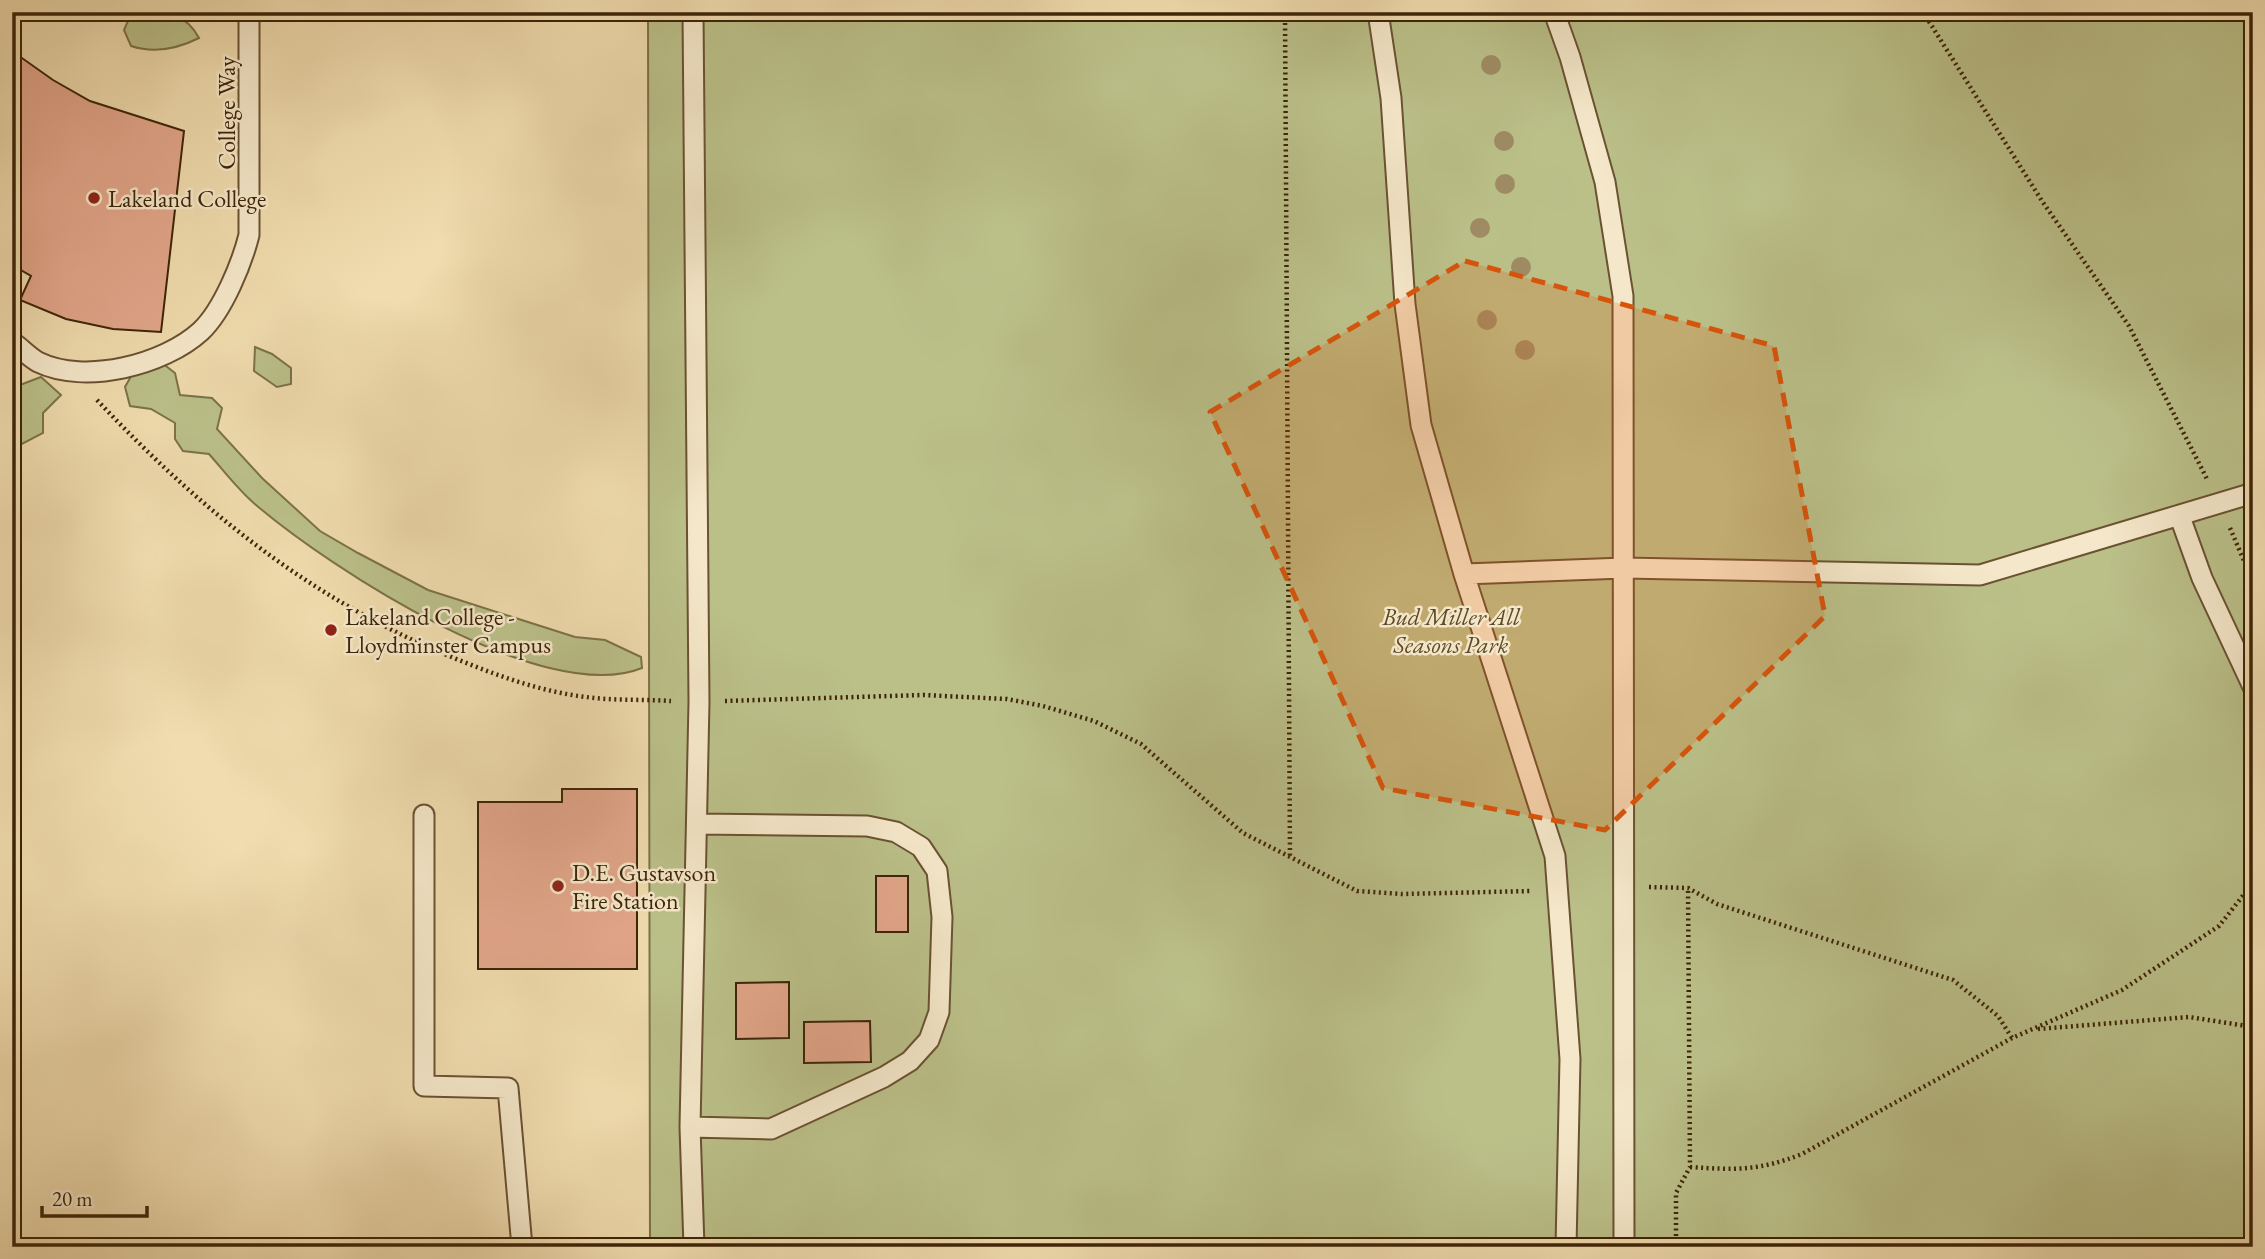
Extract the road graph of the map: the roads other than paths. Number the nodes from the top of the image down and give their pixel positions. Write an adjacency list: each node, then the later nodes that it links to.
1 (249, 12): 5 (lane, College Way)
2 (693, 12): 12 (lane)
3 (1378, 12): 9 (lane)
4 (1554, 12): 8 (lane)
5 (13, 345)
6 (2253, 494): 7 (lane)
7 (2180, 517): 8 (lane); 10 (lane)
8 (1624, 568): 9 (lane); 17 (lane)
9 (1464, 574): 16 (lane)
10 (2253, 687)
11 (424, 815): 14 (lane)
12 (697, 824): 13 (lane); 13 (lane)
13 (690, 1127): 15 (lane)
14 (522, 1247)
15 (694, 1247)
16 (1566, 1247)
17 (1625, 1247)

